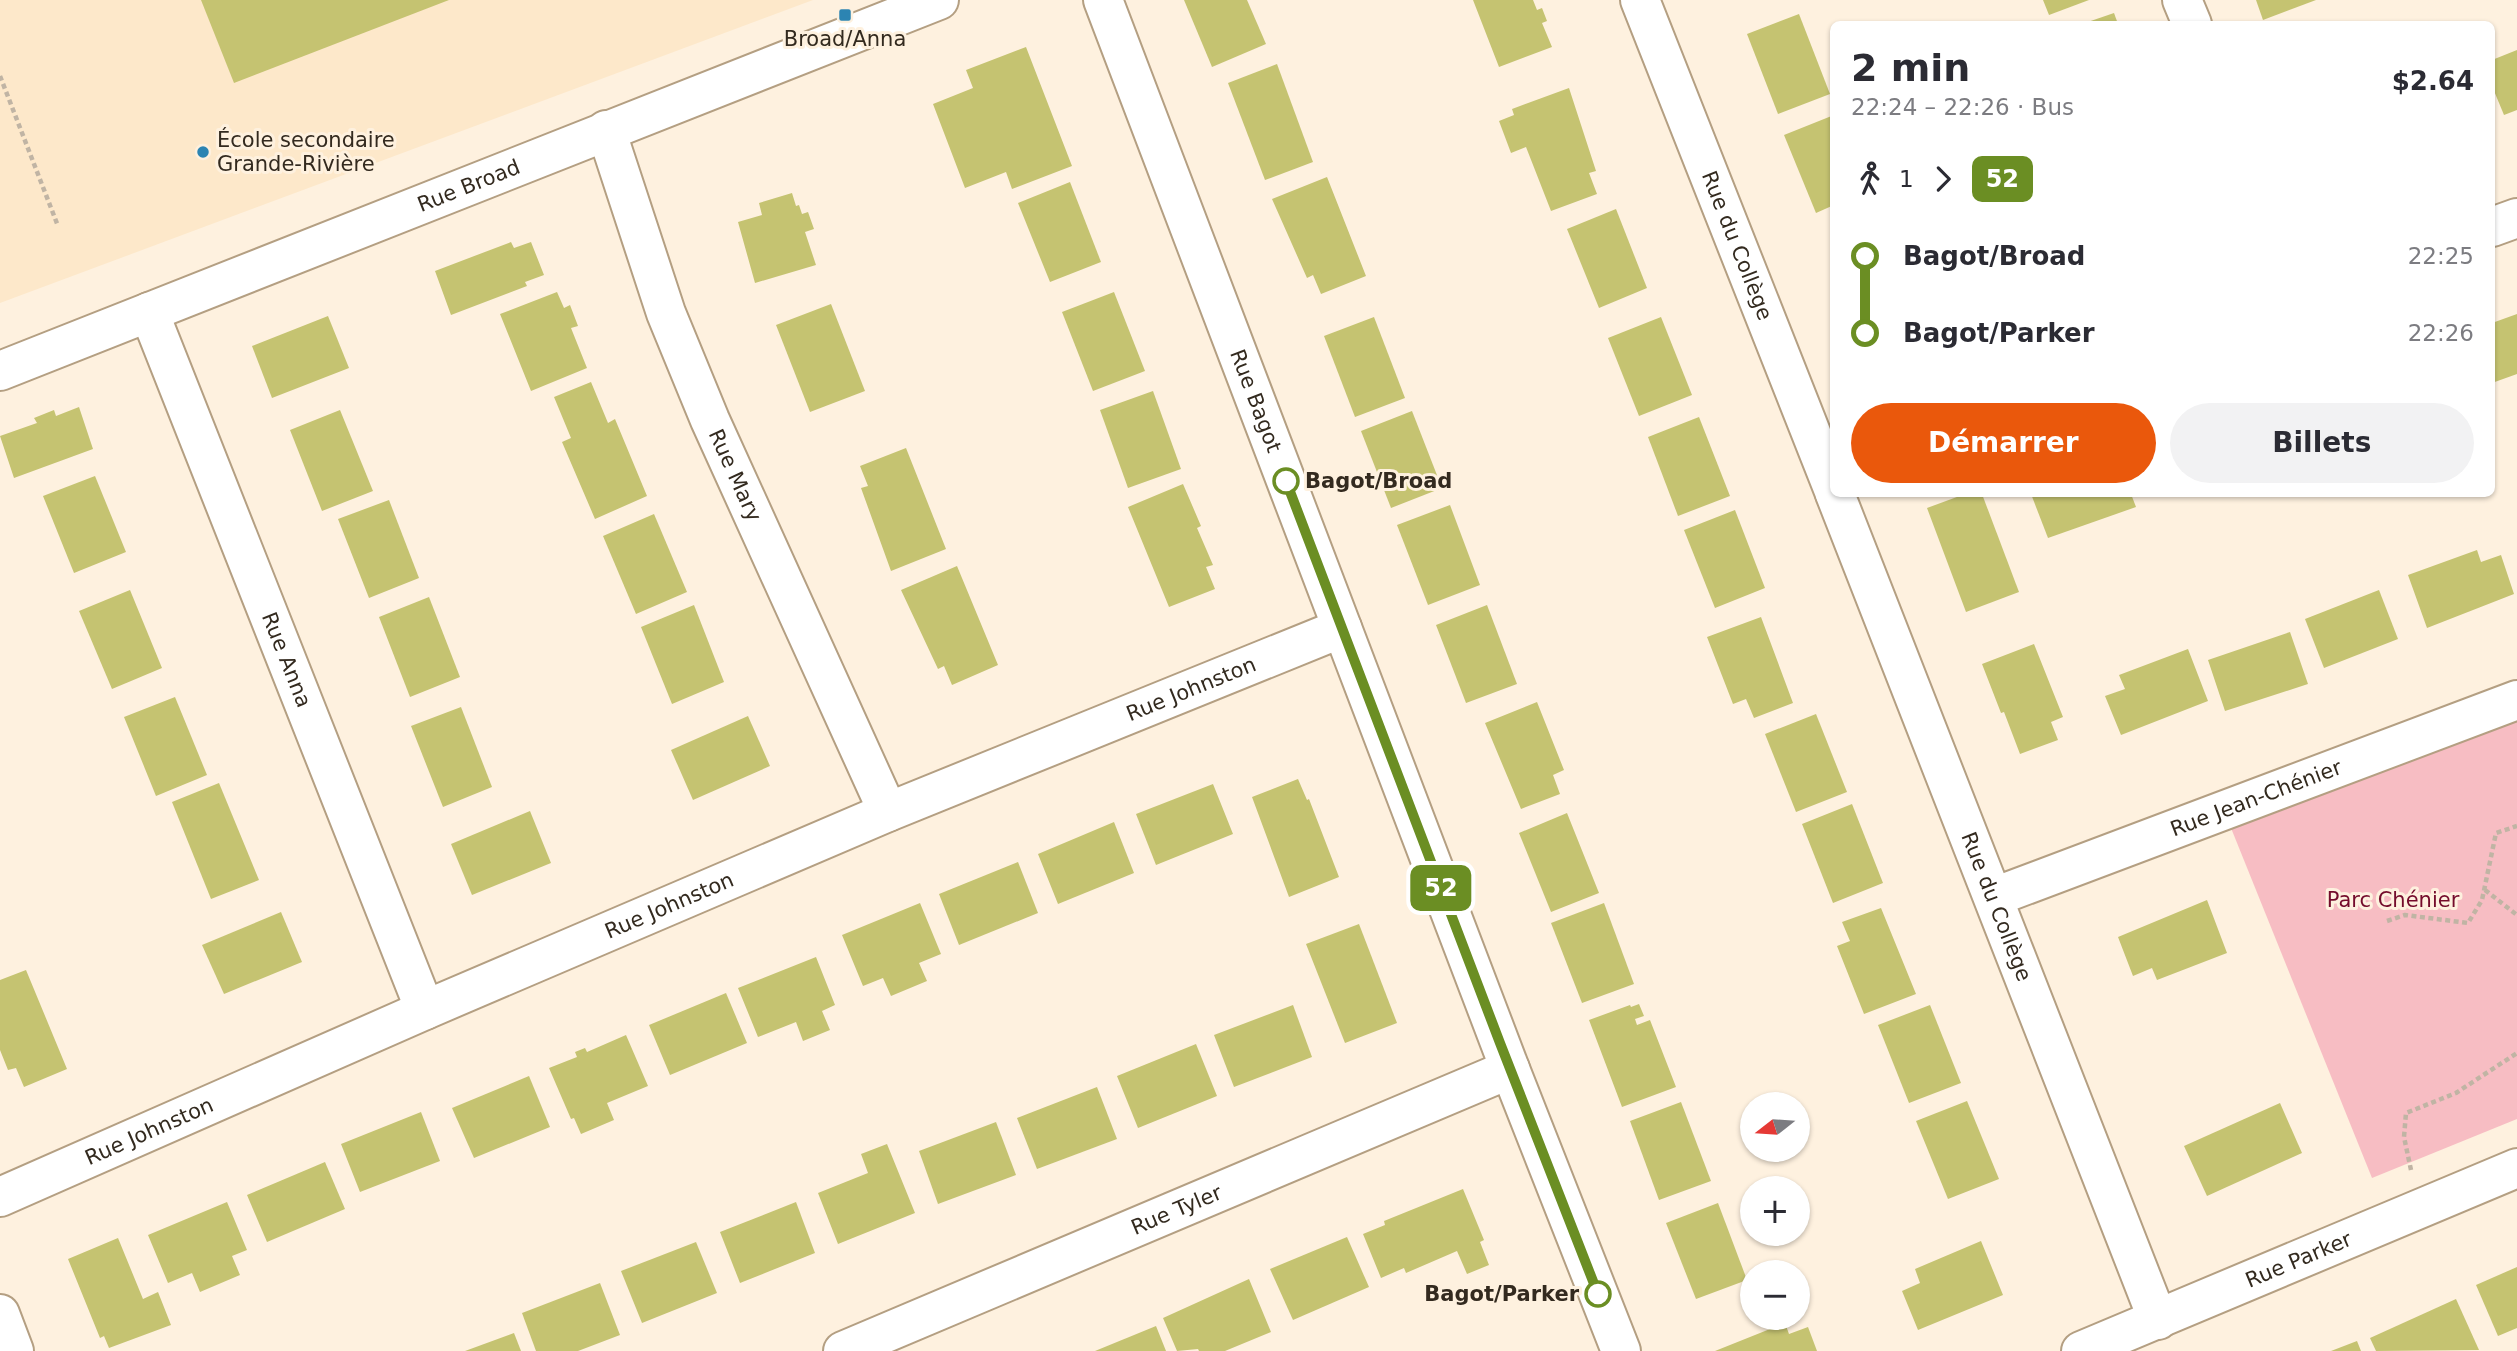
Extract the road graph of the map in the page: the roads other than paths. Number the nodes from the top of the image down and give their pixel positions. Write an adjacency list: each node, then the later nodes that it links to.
1 (939, 0): 6 (street, Rue Broad)
2 (1103, 0): 13 (street, Rue Bagot)
3 (1640, 0): 11 (street, Rue du Collège)
4 (2182, 0): 5 (street)
5 (2191, 21)
6 (606, 130): 9 (street, Rue Broad); 15 (street, Rue Mary)
7 (2517, 218): 8 (street)
8 (2495, 226)
9 (149, 312): 10 (street, Rue Broad); 17 (street, Rue Anna)
10 (0, 371)
11 (1830, 474)
12 (1839, 497): 16 (street, Rue du Collège)
13 (1342, 628): 15 (street, Rue Johnston); 18 (street, Rue Bagot)
14 (2517, 700): 16 (street, Rue Jean-Chénier)
15 (888, 812): 17 (street, Rue Johnston)
16 (1994, 897): 22 (street, Rue du Collège)
17 (425, 1010): 20 (street, Rue Johnston)
18 (1510, 1069): 24 (street, Rue Tyler); 25 (street, Rue Bagot)
19 (2517, 1168): 22 (street, Rue Parker)
20 (0, 1197)
21 (0, 1314): 23 (street)
22 (2158, 1320): 26 (street, Rue Parker)
23 (15, 1351)
24 (843, 1351)
25 (1621, 1351)
26 (2081, 1351)

